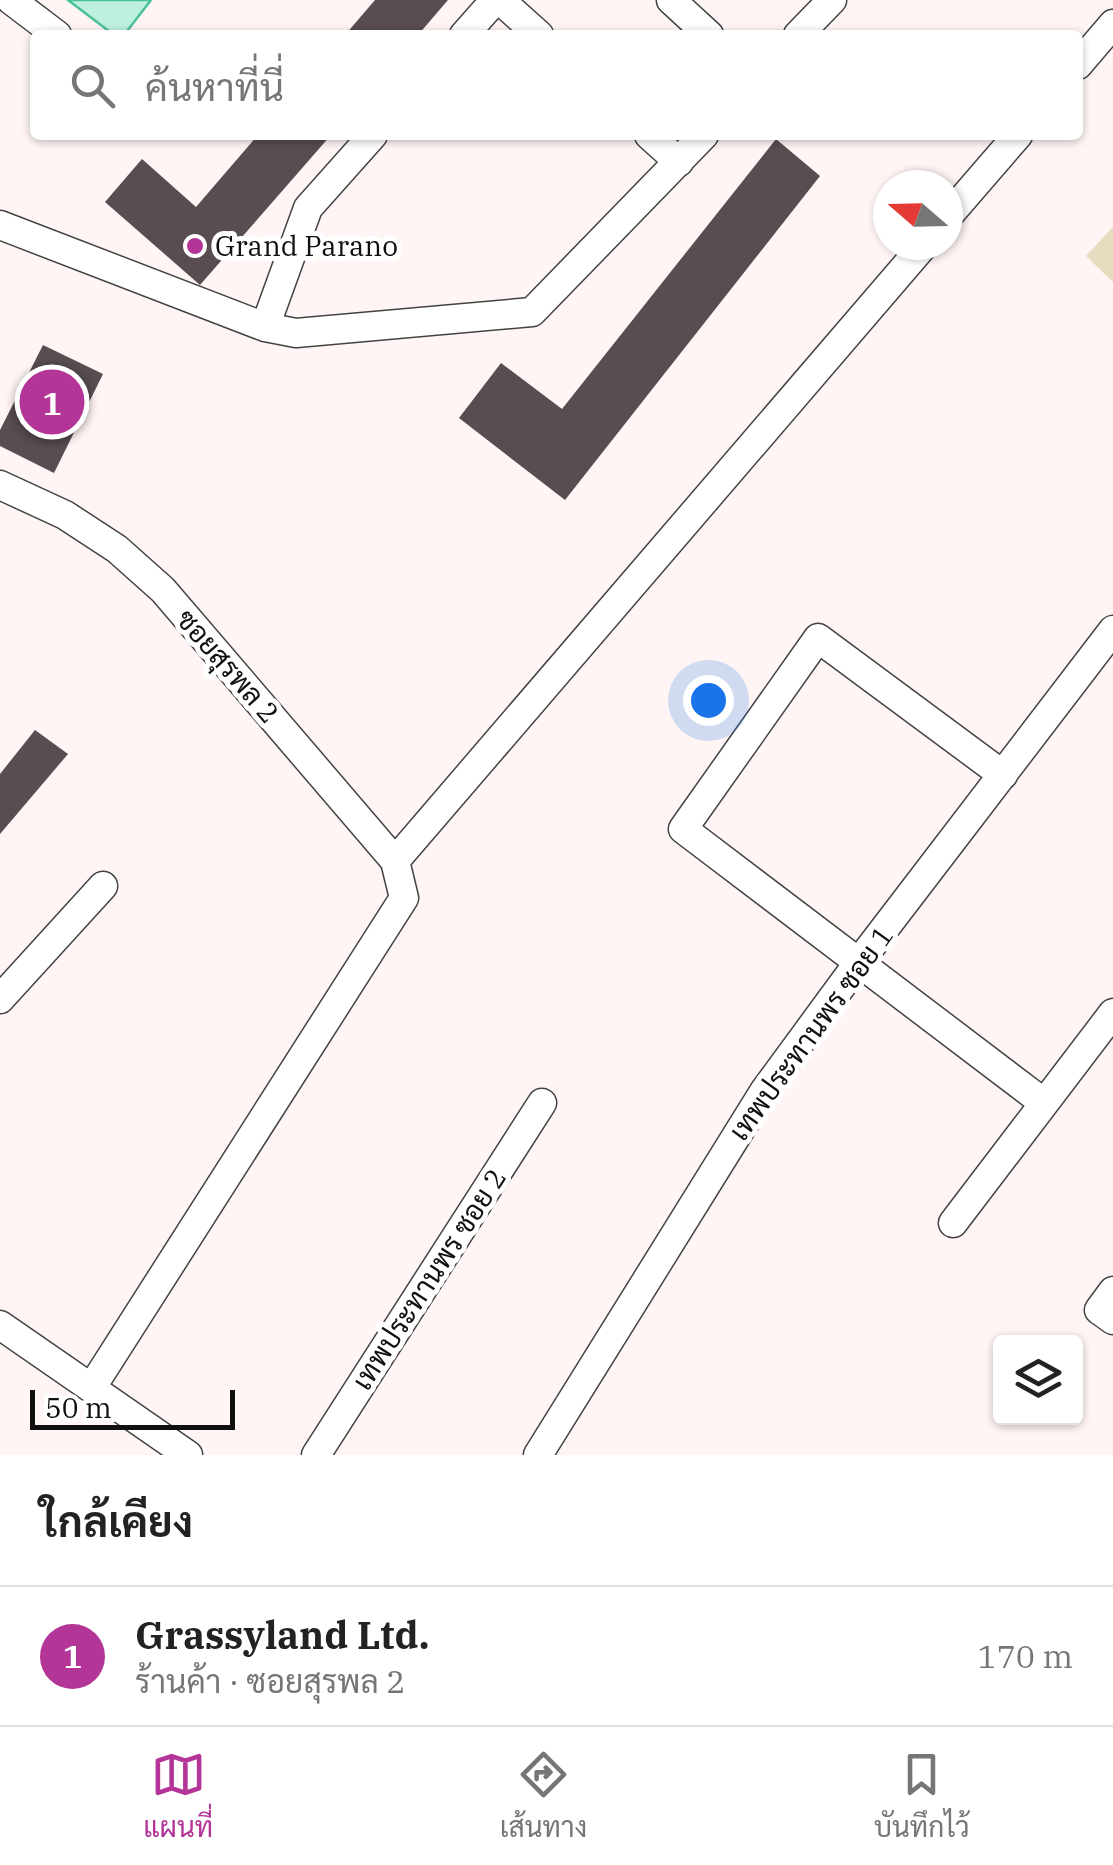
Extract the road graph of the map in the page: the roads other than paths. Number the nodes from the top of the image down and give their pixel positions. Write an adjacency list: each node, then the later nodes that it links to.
1 (11, 0): 6 (street)
2 (498, 0): 7 (street); 8 (street)
3 (671, 0): 9 (street)
4 (832, 0): 10 (street)
5 (1113, 24): 11 (street)
6 (50, 30)
7 (469, 30)
8 (533, 30)
9 (703, 30)
10 (803, 30)
11 (1083, 59)
12 (369, 140): 20 (street)
13 (655, 140): 16 (street)
14 (699, 140): 16 (street)
15 (1014, 140): 17 (street)
16 (679, 162): 20 (street)
17 (963, 199)
18 (0, 225): 20 (street)
19 (911, 260): 24 (street)
20 (266, 327)
21 (0, 484): 24 (street, ซอยสุรพล 2)
22 (1113, 630): 23 (street, เทพประทานพร ซอย 1)
23 (1003, 775): 26 (street, เทพประทานพร ซอย 1); 26 (street)
24 (396, 861): 35 (street, ซอยสุรพล 2)
25 (103, 886): 27 (street)
26 (860, 962): 29 (street); 38 (street, เทพประทานพร ซอย 1)
27 (0, 999)
28 (1113, 1013): 29 (street)
29 (1044, 1103): 31 (street)
30 (542, 1104): 37 (street, เทพประทานพร ซอย 2)
31 (953, 1223)
32 (1113, 1291): 33 (street)
33 (1113, 1320)
34 (0, 1325): 35 (street)
35 (92, 1387): 36 (street)
36 (188, 1455)
37 (316, 1455)
38 (538, 1455)

